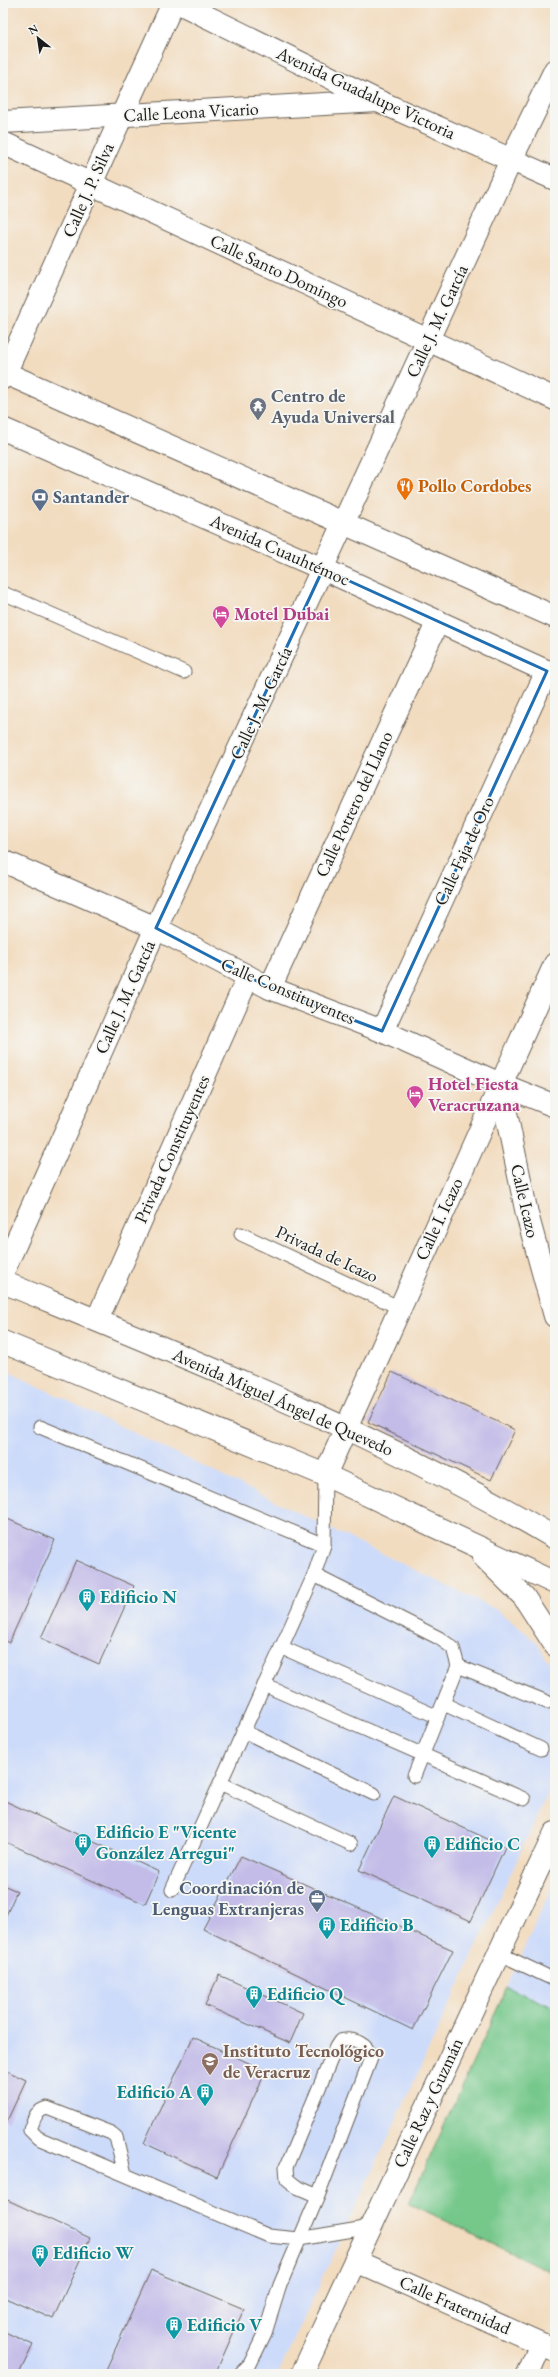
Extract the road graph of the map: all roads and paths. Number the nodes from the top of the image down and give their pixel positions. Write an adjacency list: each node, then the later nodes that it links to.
1 (173, 3): 5 (street, Calle J. P. Silva)
2 (179, 3): 4 (street, Avenida Guadalupe Victoria)
3 (553, 81): 8 (street, Calle J. M. García)
4 (378, 101): 5 (street, Calle Leona Vicario); 8 (street, Avenida Guadalupe Victoria)
5 (122, 116): 6 (street, Calle Leona Vicario); 10 (street, Calle J. P. Silva)
6 (3, 122)
7 (3, 143): 10 (street, Calle Santo Domingo)
8 (512, 158): 9 (street, Avenida Guadalupe Victoria); 11 (street, Calle J. M. García)
9 (555, 179)
10 (90, 185): 11 (street, Calle Santo Domingo); 12 (street, Calle J. P. Silva)
11 (428, 340): 13 (street, Calle Santo Domingo); 15 (street, Calle J. M. García)
12 (4, 374): 15 (street)
13 (555, 399)
14 (3, 429): 16 (street, Avenida Cuauhtémoc)
15 (344, 522): 16 (street, Calle J. M. García); 18 (street)
16 (323, 569): 19 (street, Avenida Cuauhtémoc); 23 (street, Calle J. M. García)
17 (3, 594): 20 (lane)
18 (555, 617)
19 (438, 621): 21 (street, Avenida Cuauhtémoc); 26 (street, Calle Potrero del Llano)
20 (184, 672)
21 (551, 673): 27 (street, Calle Faja de Oro)
22 (3, 860): 23 (street, Calle Constituyentes)
23 (156, 928): 25 (street, Calle Constituyentes); 31 (street, Calle J. M. García)
24 (555, 964): 28 (street, Calle I. Icazo)
25 (248, 977): 26 (street, Calle Constituyentes); 35 (street, Privada Constituyentes)
26 (270, 988): 27 (street, Calle Constituyentes)
27 (382, 1031): 28 (street, Calle Constituyentes)
28 (500, 1084): 29 (street, Calle Constituyentes); 33 (street, Calle I. Icazo); 34 (street, Calle Icazo)
29 (555, 1106)
30 (241, 1234): 33 (lane, Privada de Icazo)
31 (3, 1272)
32 (3, 1282): 35 (street, Avenida Miguel Ángel de Quevedo)
33 (398, 1308): 38 (street, Calle I. Icazo)
34 (555, 1316)
35 (97, 1320): 38 (street, Avenida Miguel Ángel de Quevedo)
36 (3, 1342): 39 (street)
37 (40, 1427): 41 (lane)
38 (345, 1427): 39 (street, Calle I. Icazo); 40 (street, Avenida Miguel Ángel de Quevedo)
39 (325, 1475): 41 (lane); 42 (street)
40 (555, 1538)
41 (324, 1545): 45 (lane)
42 (474, 1546): 43 (street); 47 (street)
43 (510, 1563): 44 (street); 46 (street)
44 (555, 1568)
45 (314, 1575): 48 (lane); 49 (lane)
46 (555, 1583)
47 (555, 1645)
48 (281, 1647): 50 (lane); 53 (lane)
49 (458, 1666): 51 (lane); 52 (lane)
50 (264, 1685): 54 (lane); 56 (lane)
51 (547, 1702)
52 (444, 1704): 53 (lane); 55 (lane)
53 (438, 1717): 56 (lane)
54 (243, 1731): 58 (lane); 59 (lane)
55 (541, 1749)
56 (422, 1755): 57 (lane); 60 (lane)
57 (414, 1776)
58 (220, 1783): 62 (lane); 63 (lane)
59 (374, 1794)
60 (524, 1799)
61 (555, 1833): 64 (street, Calle Raz y Guzmán)
62 (351, 1844)
63 (172, 1890)
64 (498, 1953): 65 (lane); 68 (street, Calle Raz y Guzmán)
65 (555, 1980)
66 (125, 2174): 66 (lane); 69 (lane)
67 (318, 2196): 67 (lane); 69 (lane)
68 (370, 2226): 69 (lane); 70 (street, Calle Raz y Guzmán)
69 (298, 2239): 72 (lane)
70 (355, 2261): 71 (street, Calle Fraternidad); 73 (street, Calle Raz y Guzmán)
71 (548, 2347): 74 (street)
72 (240, 2374)
73 (302, 2374)
74 (528, 2374)

